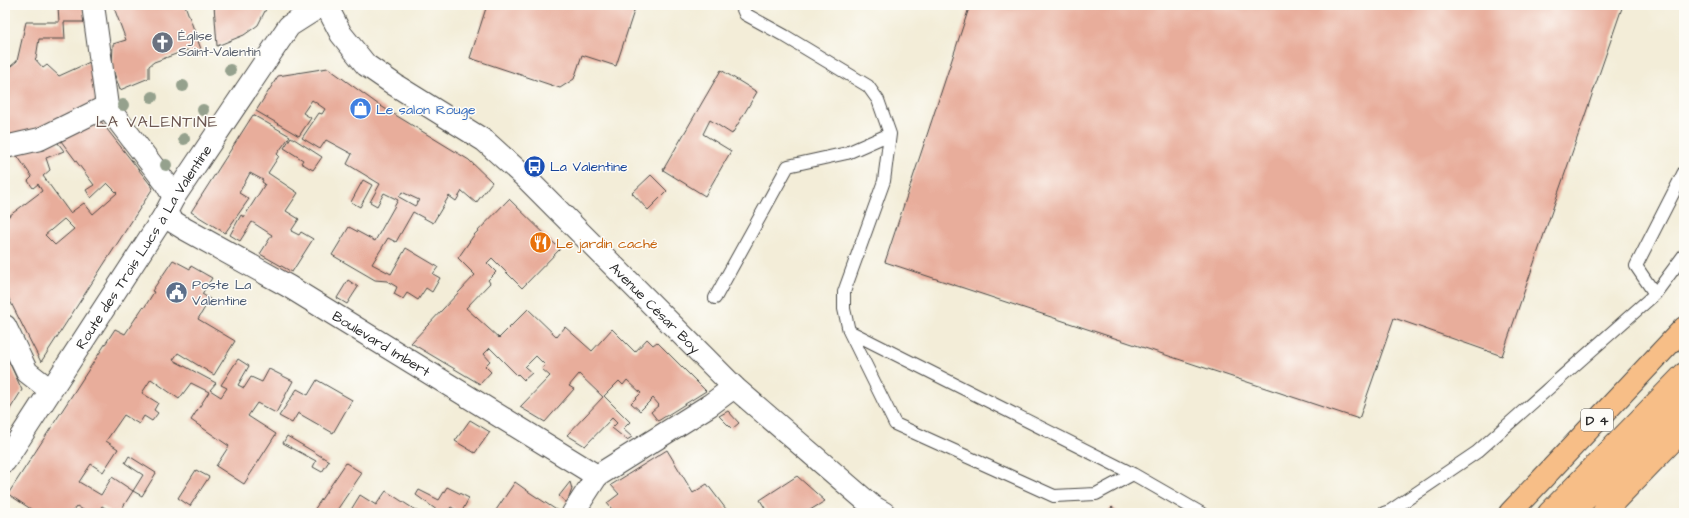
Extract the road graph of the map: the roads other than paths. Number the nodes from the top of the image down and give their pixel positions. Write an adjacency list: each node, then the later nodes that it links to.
1 (93, 5): 5 (street)
2 (322, 5): 9 (street, Route des Trois Lucs à La Valentine)
3 (326, 5): 17 (street, Avenue César Boy)
4 (741, 5): 6 (lane)
5 (107, 106): 7 (street); 9 (street)
6 (890, 134): 12 (lane); 15 (lane)
7 (5, 147)
8 (1684, 172): 11 (lane)
9 (169, 206): 18 (street, Route des Trois Lucs à La Valentine); 23 (street, Boulevard Imbert)
10 (1684, 256): 11 (lane)
11 (1655, 294): 27 (lane)
12 (715, 298)
13 (5, 326): 18 (street)
14 (1684, 328): 28 (main road, D 4)
15 (849, 331): 22 (lane); 22 (lane)
16 (1684, 374): 29 (main road, D 4)
17 (734, 387): 23 (street); 25 (street, Avenue César Boy)
18 (50, 390): 21 (street, Route des Trois Lucs à La Valentine)
19 (1684, 399): 30 (main road)
20 (1684, 429): 31 (main road)
21 (5, 461)
22 (1133, 474): 26 (lane)
23 (597, 476): 24 (street)
24 (573, 513)
25 (884, 513)
26 (1201, 513)
27 (1384, 513)
28 (1510, 513)
29 (1550, 513)
30 (1572, 513)
31 (1604, 513)

